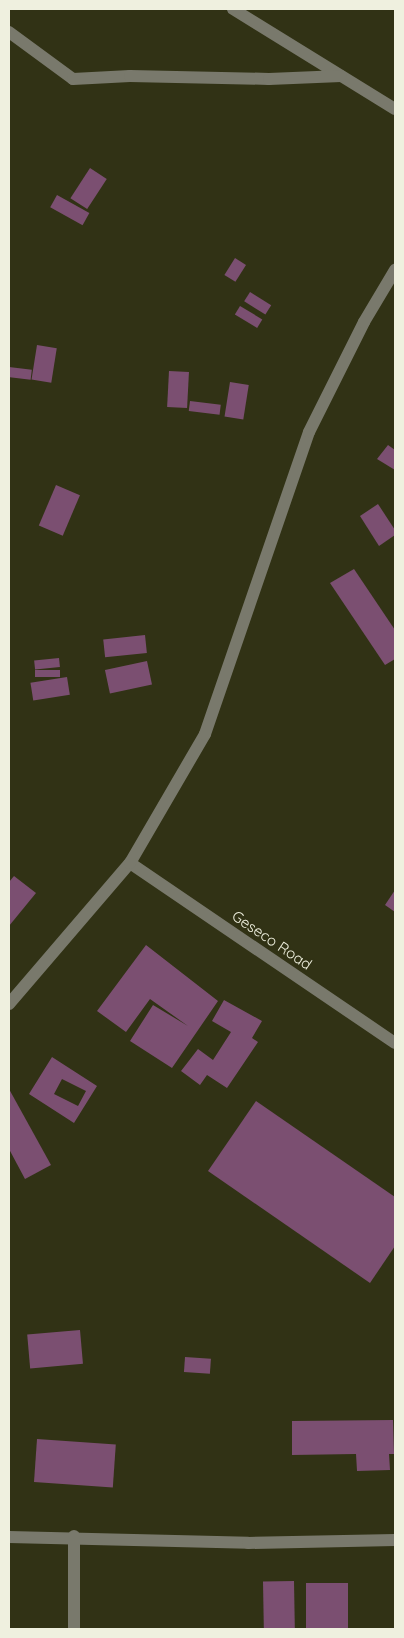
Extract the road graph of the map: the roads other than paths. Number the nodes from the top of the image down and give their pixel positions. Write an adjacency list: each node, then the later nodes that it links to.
1 (234, 9): 3 (street)
2 (9, 32): 3 (street)
3 (341, 76): 4 (street)
4 (395, 109)
5 (395, 270): 6 (street)
6 (130, 863): 7 (street); 8 (street, Geseco Road)
7 (9, 1004)
8 (395, 1043)
9 (74, 1536): 10 (street); 11 (street); 12 (street)
10 (9, 1537)
11 (395, 1540)
12 (74, 1629)

